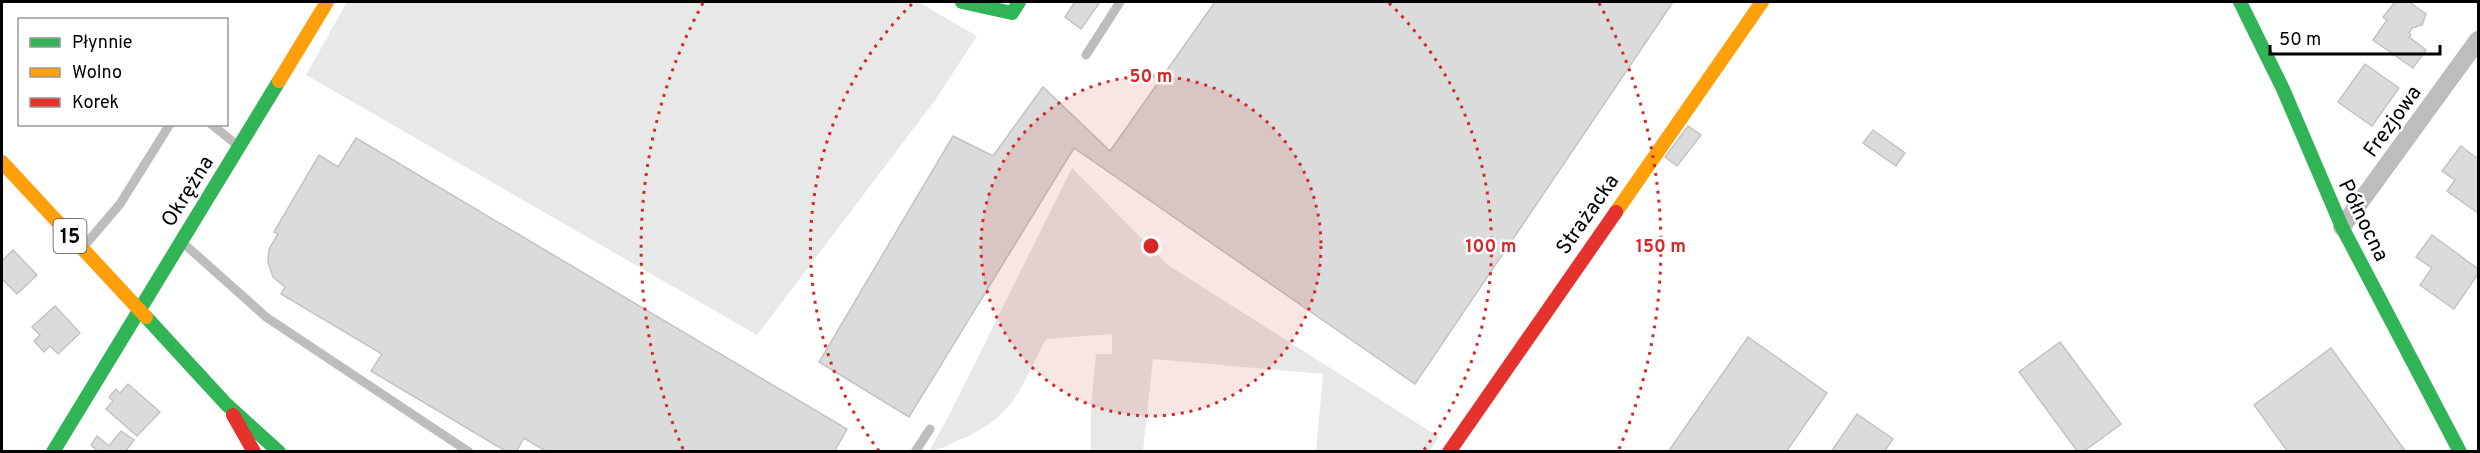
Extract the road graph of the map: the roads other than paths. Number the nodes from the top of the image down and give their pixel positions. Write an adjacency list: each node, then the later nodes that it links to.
1 (327, 2): 11 (street, Okrężna)
2 (962, 2): 3 (street)
3 (1019, 2)
4 (1120, 2): 8 (lane)
5 (1762, 2): 24 (street, Strażacka)
6 (2240, 2): 13 (street, Północna)
7 (2478, 40): 13 (street, Frezjowa)
8 (1086, 55)
9 (169, 126): 15 (lane)
10 (213, 126): 11 (lane)
11 (239, 147): 14 (street, Okrężna)
12 (2, 162): 15 (street, 15)
13 (2342, 227): 25 (street, Północna)
14 (180, 240): 16 (street, Okrężna); 22 (lane)
15 (82, 249): 16 (street, 15)
16 (138, 310): 17 (street, 15); 19 (street, Okrężna)
17 (226, 404): 20 (street); 21 (street, 15)
18 (930, 429): 23 (lane)
19 (53, 452)
20 (254, 452)
21 (279, 452)
22 (469, 452)
23 (915, 452)
24 (1449, 452)
25 (2460, 452)

